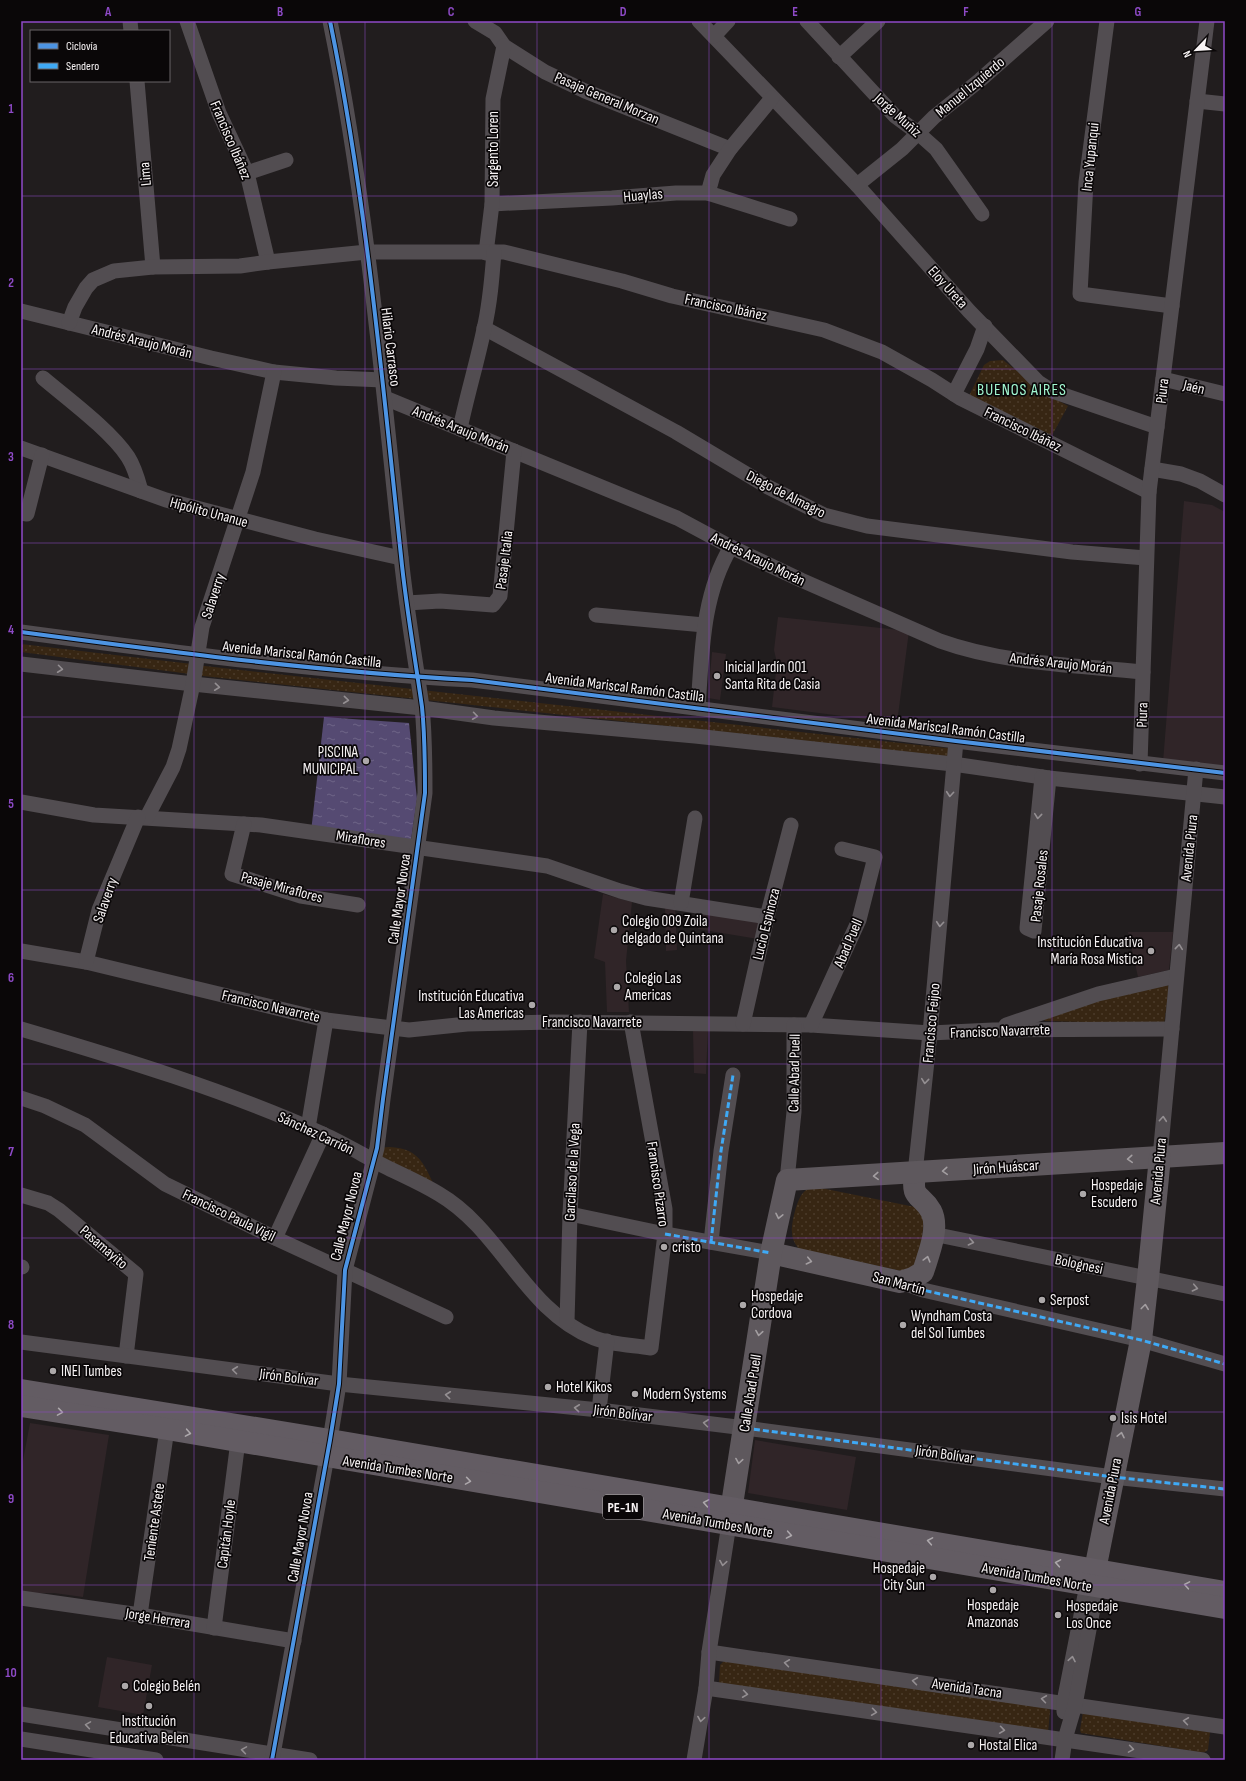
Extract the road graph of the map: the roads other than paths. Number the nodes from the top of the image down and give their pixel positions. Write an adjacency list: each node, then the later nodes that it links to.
1 (187, 21): 22 (street, Francisco Ibáñez)
2 (330, 21): 28 (street, Hilario Carrasco)
3 (475, 21): 11 (street)
4 (699, 21): 12 (street, Eloy Ureta)
5 (728, 21): 12 (street)
6 (807, 21): 14 (street, Jorge Muñiz)
7 (878, 21): 14 (street)
8 (1047, 21): 19 (street, Manuel Izquierdo)
9 (1107, 21): 32 (street, Inca Yupanqui)
10 (1207, 21): 17 (street, Piura)
11 (496, 27): 13 (street, Pasaje General Morzan)
12 (714, 36): 16 (street, Eloy Ureta)
13 (504, 46): 20 (street, Pasaje General Morzan); 25 (street, Sargento Loren)
14 (839, 57): 19 (street, Jorge Muñiz)
15 (137, 82): 31 (street, Lima)
16 (772, 98): 20 (street); 23 (street, Eloy Ureta)
17 (1196, 100): 18 (street); 32 (street, Piura)
18 (1225, 104)
19 (918, 133): 23 (street, Manuel Izquierdo); 26 (street, Jorge Muñiz)
20 (730, 149): 24 (street)
21 (286, 160): 22 (street)
22 (247, 173): 30 (street, Francisco Ibáñez)
23 (857, 184): 35 (street, Eloy Ureta)
24 (708, 193): 25 (street, Huaylas); 27 (street, Huaylas)
25 (492, 204): 29 (street, Sargento Loren)
26 (982, 214)
27 (790, 219)
28 (367, 252): 29 (street, Francisco Ibáñez); 30 (street, Francisco Ibáñez); 40 (street, Hilario Carrasco)
29 (490, 252): 36 (street); 41 (street, Francisco Ibáñez)
30 (268, 262): 31 (street, Francisco Ibáñez)
31 (153, 267): 34 (street, Francisco Ibáñez)
32 (1172, 306): 39 (street, Piura)
33 (21, 311): 34 (street, Andrés Araujo Morán)
34 (69, 322): 37 (street, Andrés Araujo Morán)
35 (985, 326): 41 (street); 44 (street, Eloy Ureta)
36 (484, 328): 45 (street); 57 (street, Diego de Almagro)
37 (274, 372): 40 (street, Andrés Araujo Morán); 54 (street, Salaverry)
38 (43, 378): 50 (street)
39 (1163, 379): 42 (street, Jaén); 44 (street, Piura)
40 (383, 380): 43 (street, Hilario Carrasco)
41 (954, 394): 51 (street, Francisco Ibáñez)
42 (1225, 394)
43 (385, 398): 45 (street, Andrés Araujo Morán); 56 (street, Hilario Carrasco)
44 (1157, 427): 49 (street, Piura)
45 (460, 429): 47 (street, Andrés Araujo Morán)
46 (21, 448): 48 (street, Hipólito Unanue)
47 (514, 451): 55 (street, Andrés Araujo Morán); 58 (street, Pasaje Italia)
48 (42, 455): 50 (street, Hipólito Unanue); 53 (street)
49 (1152, 469): 51 (street, Piura); 52 (street)
50 (141, 491): 54 (street, Hipólito Unanue)
51 (1149, 492): 57 (street, Piura)
52 (1225, 495)
53 (24, 513)
54 (238, 520): 56 (street, Hipólito Unanue); 62 (street, Salaverry)
55 (731, 546): 60 (street); 64 (street, Andrés Araujo Morán)
56 (401, 558): 58 (street, Hilario Carrasco)
57 (1146, 558): 64 (street, Piura)
58 (407, 603): 65 (street, Hilario Carrasco)
59 (596, 615): 60 (street)
60 (704, 625): 68 (street)
61 (21, 632): 62 (street, Avenida Mariscal Ramón Castilla)
62 (197, 655): 65 (street, Avenida Mariscal Ramón Castilla); 66 (street, Salaverry)
63 (21, 664): 66 (street, one-way to 66)
64 (1143, 672): 71 (street, Piura)
65 (417, 677): 67 (street, Calle Mayor Novoa); 68 (street, Avenida Mariscal Ramón Castilla)
66 (193, 684): 67 (street, one-way to 67); 78 (street, Salaverry)
67 (422, 708): 70 (street, one-way to 70); 82 (street, Calle Mayor Novoa)
68 (698, 708): 69 (street, Avenida Mariscal Ramón Castilla)
69 (956, 741): 70 (street, Francisco Feijoo); 71 (street, Avenida Mariscal Ramón Castilla)
70 (953, 764): 74 (street); 100 (street, Francisco Feijoo, one-way to 100)
71 (1140, 764): 72 (street, Avenida Mariscal Ramón Castilla)
72 (1196, 769): 73 (street, Avenida Mariscal Ramón Castilla); 75 (street, Avenida Piura)
73 (1225, 773)
74 (1046, 777): 74 (street, Pasaje Rosales, one-way to 74); 75 (street)
75 (1194, 794): 76 (street); 89 (street, Avenida Piura, one-way to 75)
76 (1225, 798)
77 (21, 802): 78 (street, Miraflores)
78 (142, 817): 80 (street, Miraflores); 88 (street, Salaverry)
79 (695, 818): 84 (street)
80 (244, 824): 82 (street, Miraflores); 85 (street, Pasaje Miraflores)
81 (791, 825): 86 (street, Lucio Espinoza)
82 (418, 848): 84 (street, Miraflores); 98 (street, Calle Mayor Novoa)
83 (842, 849): 95 (street, Abad Puell)
84 (681, 903): 86 (street, Miraflores)
85 (358, 905)
86 (767, 917): 93 (street, Lucio Espinoza)
87 (21, 951): 88 (street, Francisco Navarrete)
88 (86, 962): 90 (street, Francisco Navarrete)
89 (1176, 976): 96 (street, Avenida Piura); 99 (street)
90 (326, 1020): 98 (street, Francisco Navarrete); 103 (street)
91 (580, 1022): 92 (street, Francisco Navarrete); 98 (street, Francisco Navarrete); 111 (street, Garcilaso de la Vega)
92 (631, 1022): 93 (street, Francisco Navarrete); 112 (street, Francisco Pizarro)
93 (743, 1024): 94 (street, Francisco Navarrete)
94 (794, 1025): 95 (street, Francisco Navarrete); 109 (street, Calle Abad Puell)
95 (811, 1025): 100 (street, Francisco Navarrete)
96 (1172, 1028): 99 (street, Francisco Navarrete); 106 (street, Avenida Piura, one-way to 96)
97 (21, 1029): 103 (street, Sánchez Carrión)
98 (392, 1029): 107 (street, Calle Mayor Novoa)
99 (993, 1030): 100 (street, Francisco Navarrete)
100 (930, 1033): 108 (street, Francisco Feijoo, one-way to 108)
101 (733, 1075): 115 (street)
102 (21, 1098): 114 (street, Francisco Paula Vigil)
103 (308, 1128): 104 (street, Sánchez Carrión)
104 (323, 1134): 107 (street, Sánchez Carrión); 114 (street)
105 (1225, 1153): 106 (main road, Jirón Huáscar)
106 (1160, 1157): 108 (main road, Jirón Huáscar, one-way to 108); 118 (main road, Avenida Piura)
107 (373, 1160): 117 (street, Calle Mayor Novoa); 122 (street, Sánchez Carrión)
108 (915, 1173): 109 (main road, Jirón Huáscar, one-way to 109); 113 (main road, Francisco Feijoo)
109 (787, 1180): 116 (main road, Calle Abad Puell, one-way to 116)
110 (21, 1195): 127 (street, Pasamayito)
111 (570, 1214): 112 (street, San Martín); 122 (street, Garcilaso de la Vega)
112 (665, 1234): 115 (street, San Martín); 126 (street, Francisco Pizarro)
113 (933, 1234): 118 (street, Bolognesi, one-way to 118); 119 (main road, Francisco Feijoo, one-way to 113)
114 (275, 1238): 117 (street, Francisco Paula Vigil)
115 (711, 1242): 116 (street, San Martín)
116 (771, 1252): 119 (main road, San Martín, one-way to 119); 133 (main road, Calle Abad Puell, one-way to 133)
117 (345, 1270): 121 (street, Francisco Paula Vigil); 129 (street, Calle Mayor Novoa)
118 (1148, 1278): 120 (street, Bolognesi, one-way to 120); 123 (main road, Avenida Piura, one-way to 118)
119 (900, 1282): 123 (street, San Martín)
120 (1225, 1294)
121 (446, 1316)
122 (567, 1322): 124 (street, Sánchez Carrión)
123 (1141, 1340): 128 (street, San Martín); 137 (main road, Avenida Piura, one-way to 123)
124 (607, 1341): 126 (street, Sánchez Carrión); 132 (street)
125 (21, 1342): 127 (street, Jirón Bolívar)
126 (652, 1348)
127 (126, 1356): 129 (street, Jirón Bolívar, one-way to 127)
128 (1225, 1364)
129 (338, 1384): 132 (street, Jirón Bolívar, one-way to 129); 136 (street, Calle Mayor Novoa)
130 (21, 1390): 136 (highway, Avenida Tumbes Norte / PE-1N)
131 (21, 1406): 134 (highway, Avenida Tumbes Norte / PE-1N, one-way to 134)
132 (599, 1410): 133 (street, Jirón Bolívar, one-way to 132)
133 (745, 1428): 137 (street, Jirón Bolívar); 139 (main road, Calle Abad Puell, one-way to 139)
134 (167, 1429): 135 (highway, Avenida Tumbes Norte / PE-1N, one-way to 135); 144 (street, Teniente Astete)
135 (238, 1441): 136 (highway, Avenida Tumbes Norte / PE-1N); 145 (street, Capitán Hoyle)
136 (328, 1449): 139 (highway, Avenida Tumbes Norte / PE-1N); 146 (street, Calle Mayor Novoa)
137 (1113, 1477): 138 (street, Jirón Bolívar); 140 (main road, Avenida Piura)
138 (1225, 1489)
139 (730, 1516): 140 (highway, Avenida Tumbes Norte / PE-1N); 147 (street, Calle Abad Puell, one-way to 147)
140 (1093, 1580): 141 (highway, Avenida Tumbes Norte / PE-1N, one-way to 140); 143 (highway, Avenida Tumbes Norte / PE-1N); 149 (street, Avenida Piura, one-way to 140)
141 (1225, 1592)
142 (21, 1598): 144 (street, Jorge Herrera)
143 (1225, 1608)
144 (140, 1615): 145 (street, Jorge Herrera)
145 (214, 1628): 146 (street, Jorge Herrera)
146 (294, 1641): 154 (street, Calle Mayor Novoa)
147 (709, 1652): 148 (street, Calle Abad Puell); 149 (street, Avenida Tacna, one-way to 147)
148 (706, 1688): 153 (street, one-way to 153); 157 (street, Calle Abad Puell, one-way to 157)
149 (1069, 1704): 151 (street, Avenida Tacna, one-way to 149); 153 (street, Avenida Piura)
150 (21, 1714): 154 (street, one-way to 150)
151 (1225, 1727)
152 (21, 1739): 155 (street)
153 (1065, 1739): 158 (street, Avenida Piura); 159 (street, one-way to 159)
154 (273, 1757): 156 (street)
155 (156, 1760)
156 (310, 1760)
157 (694, 1760)
158 (1062, 1760)
159 (1203, 1760)

